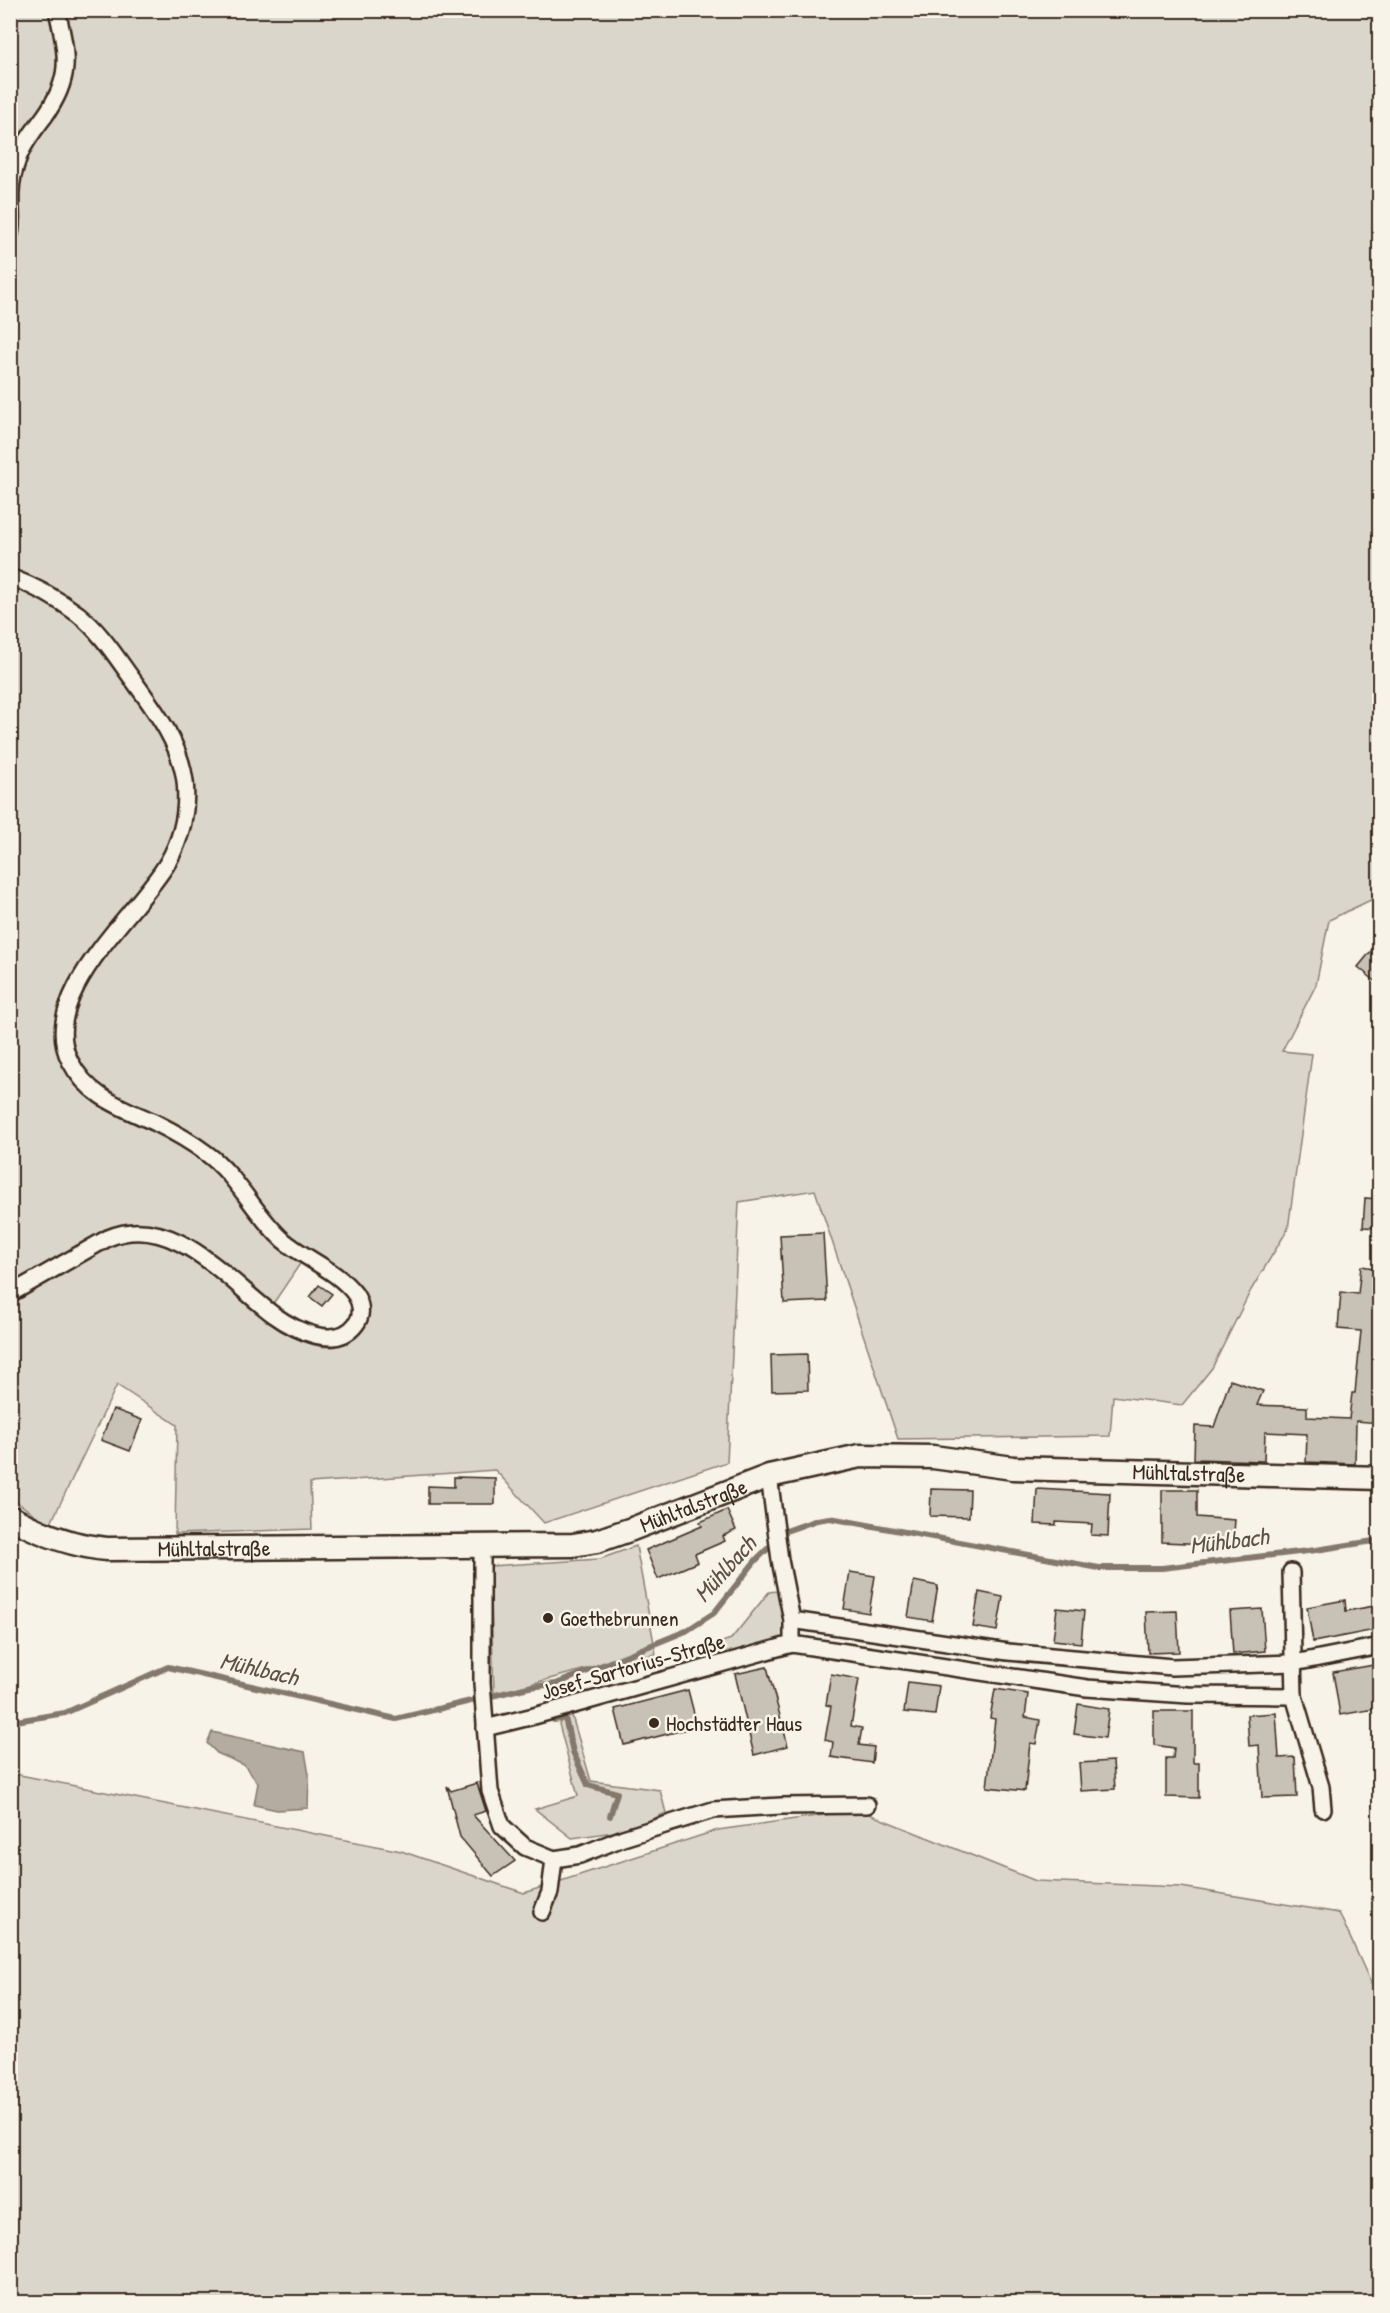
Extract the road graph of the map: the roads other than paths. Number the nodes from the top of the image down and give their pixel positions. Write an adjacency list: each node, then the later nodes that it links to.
1 (57, 10): 2 (street)
2 (10, 234)
3 (10, 577): 4 (street)
4 (10, 1294)
5 (769, 1476): 6 (main road, Mühltalstraße); 8 (main road, Mühltalstraße); 10 (street)
6 (1380, 1478)
7 (10, 1517): 8 (main road, Mühltalstraße)
8 (482, 1546): 17 (street)
9 (1291, 1572): 14 (street)
10 (792, 1620): 11 (street); 13 (street)
11 (792, 1644): 15 (street, Josef-Sartorius-Straße); 17 (street, Josef-Sartorius-Straße)
12 (1380, 1646): 14 (street)
13 (1088, 1660): 14 (street); 15 (street)
14 (1294, 1663): 16 (street)
15 (1087, 1688): 16 (street, Josef-Sartorius-Straße)
16 (1294, 1696): 19 (street)
17 (485, 1728): 20 (street)
18 (867, 1805): 20 (street)
19 (1323, 1809)
20 (554, 1859): 21 (street)
21 (542, 1912)

